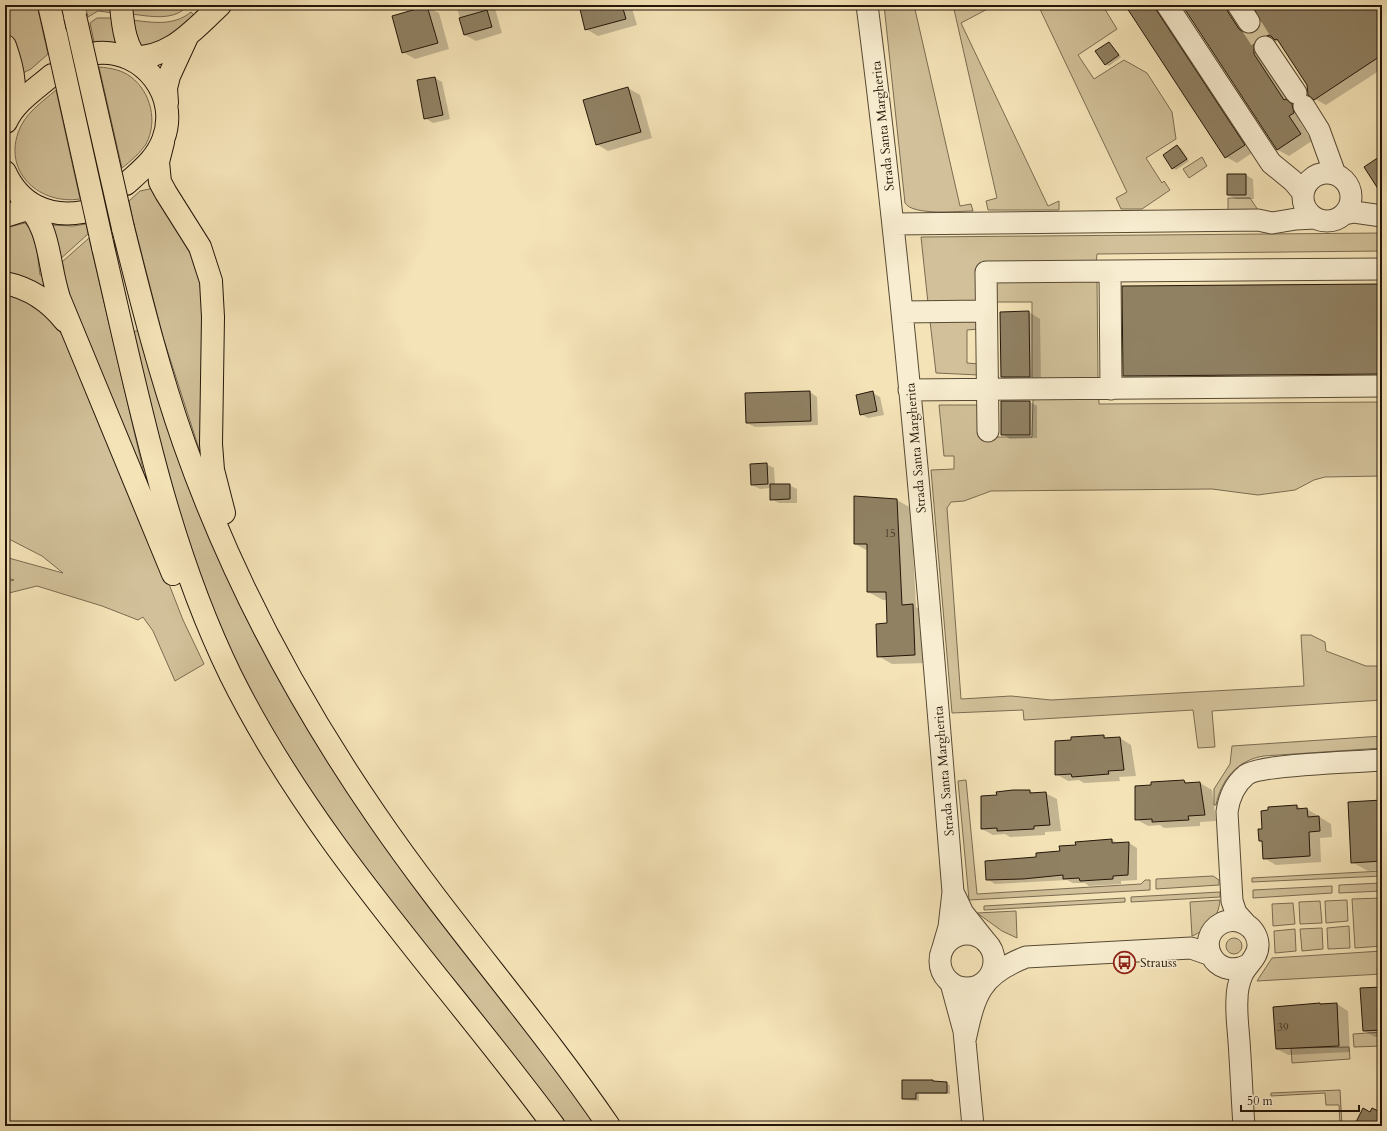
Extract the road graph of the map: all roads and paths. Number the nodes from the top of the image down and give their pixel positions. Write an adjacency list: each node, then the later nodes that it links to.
1 (49, 5): 41 (main road, bridge)
2 (121, 5): 11 (main road)
3 (220, 5): 7 (main road)
4 (867, 5): 27 (street, Strada Santa Margherita)
5 (1168, 5): 19 (street)
6 (74, 11): 39 (main road, bridge)
7 (187, 37): 11 (main road); 13 (main road)
8 (5, 46): 14 (main road)
9 (1265, 47): 17 (street)
10 (97, 53): 11 (main road)
11 (134, 60): 13 (main road)
12 (52, 75): 14 (main road)
13 (167, 111): 15 (main road)
14 (7, 121)
15 (163, 142): 18 (main road); 39 (main road)
16 (5, 172): 20 (main road)
17 (1326, 174): 19 (street); 22 (street)
18 (126, 184)
19 (1303, 195): 25 (street); 26 (street)
20 (34, 206): 21 (main road); 23 (main road); 33 (main road)
21 (83, 212)
22 (1344, 214): 24 (street); 25 (street)
23 (5, 216)
24 (1382, 216)
25 (1315, 218): 26 (street)
26 (1258, 220): 27 (street)
27 (893, 224): 32 (street, Strada Santa Margherita)
28 (1382, 269): 29 (street)
29 (1110, 272): 31 (street); 35 (street)
30 (5, 283): 33 (main road)
31 (986, 311): 32 (street); 37 (street)
32 (902, 312): 36 (street, Strada Santa Margherita)
33 (75, 339): 41 (main road)
34 (1382, 386): 35 (street)
35 (1111, 388): 37 (street)
36 (909, 390): 37 (street); 42 (street, Strada Santa Margherita)
37 (987, 390): 38 (street)
38 (988, 431)
39 (288, 674): 57 (main road)
40 (1382, 760): 43 (street)
41 (278, 761): 56 (main road)
42 (953, 892): 46 (street, Strada Santa Margherita); 48 (street, Strada Santa Margherita)
43 (1232, 901): 44 (street); 45 (street)
44 (1245, 924): 45 (street); 51 (street)
45 (1217, 928): 47 (street); 50 (street)
46 (985, 941): 48 (street); 49 (street); 52 (street, Strada Santa Margherita)
47 (1191, 948): 49 (street); 50 (street)
48 (942, 951): 53 (street, Strada Santa Margherita)
49 (1026, 957): 52 (street)
50 (1218, 962): 51 (street); 54 (street)
51 (1248, 965): 54 (street)
52 (985, 981): 53 (street); 55 (street, Strada Santa Margherita)
53 (951, 984): 55 (street, Strada Santa Margherita)
54 (1237, 999): 59 (street)
55 (965, 1040): 58 (street, Strada Santa Margherita)
56 (554, 1126)
57 (609, 1126)
58 (973, 1126)
59 (1244, 1126)

